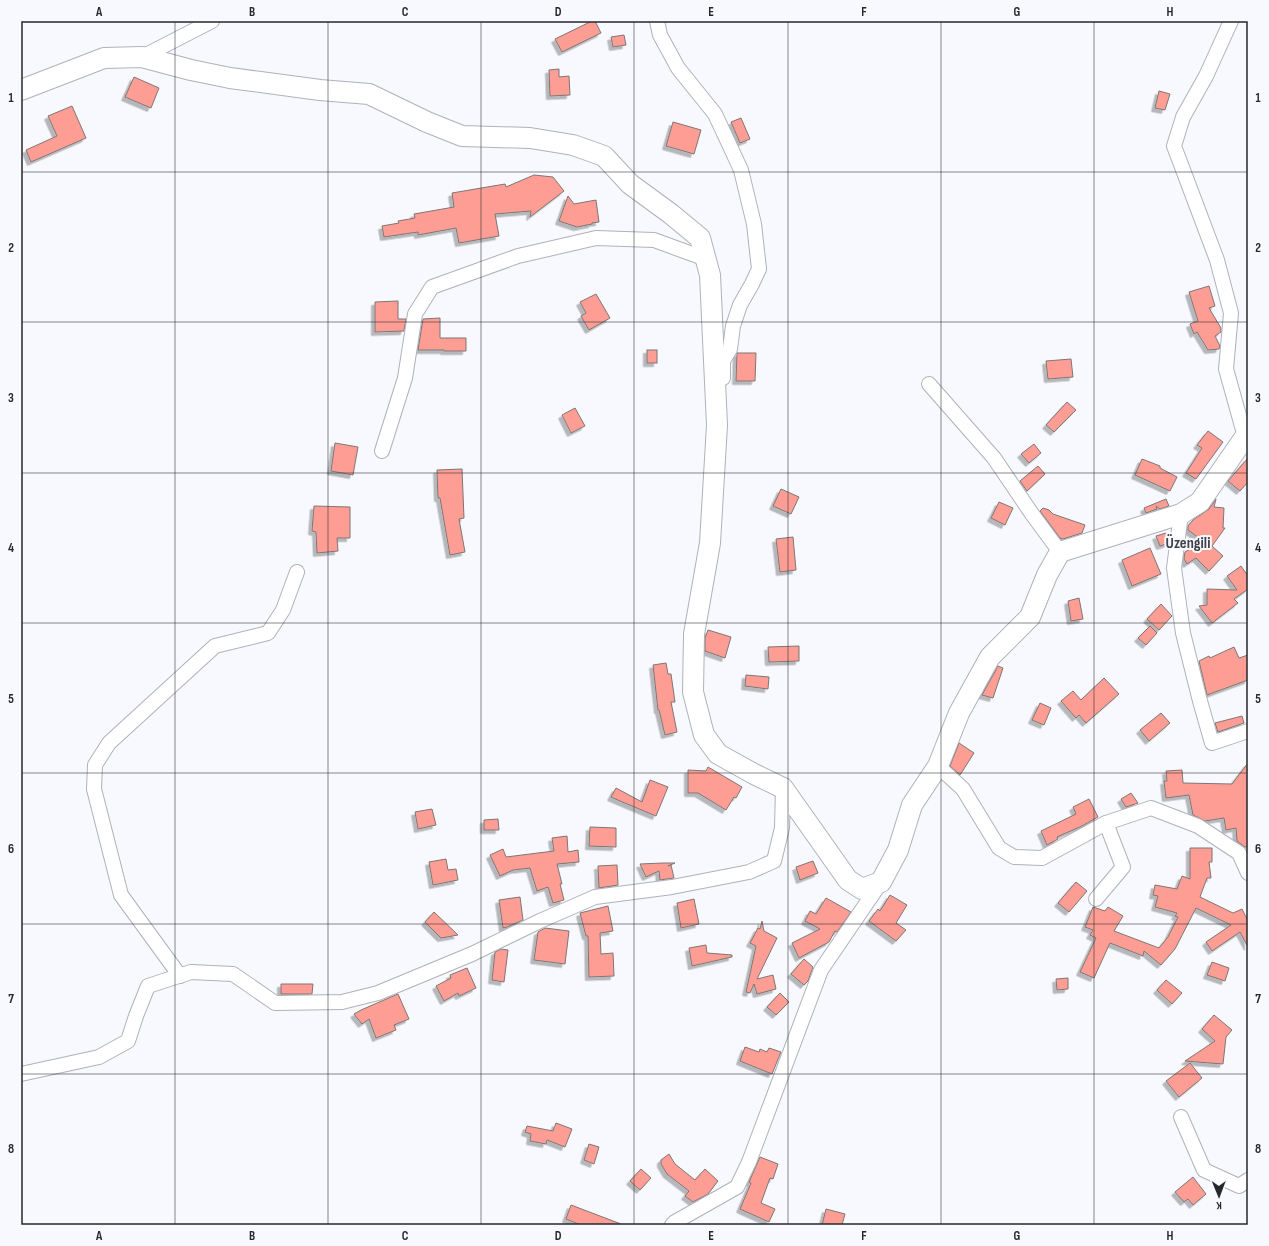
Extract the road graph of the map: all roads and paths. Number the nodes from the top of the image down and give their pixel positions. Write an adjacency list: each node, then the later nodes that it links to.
1 (212, 21): 4 (street)
2 (657, 21): 8 (street)
3 (1231, 21): 9 (street)
4 (142, 57): 5 (street); 6 (street)
5 (21, 90)
6 (706, 260): 8 (street); 10 (street)
7 (929, 384): 12 (street)
8 (717, 424): 16 (street)
9 (1247, 436): 11 (street)
10 (382, 451)
11 (1181, 514): 12 (street); 14 (street)
12 (1060, 552): 15 (street)
13 (297, 572): 21 (street)
14 (1248, 731)
15 (938, 766): 17 (street); 19 (street)
16 (783, 788): 19 (street); 21 (street)
17 (1106, 823): 18 (street); 20 (street)
18 (1247, 866)
19 (881, 882): 25 (street)
20 (1096, 899)
21 (180, 976): 22 (street)
22 (21, 1074)
23 (1181, 1117): 24 (street)
24 (1248, 1180)
25 (672, 1225)

